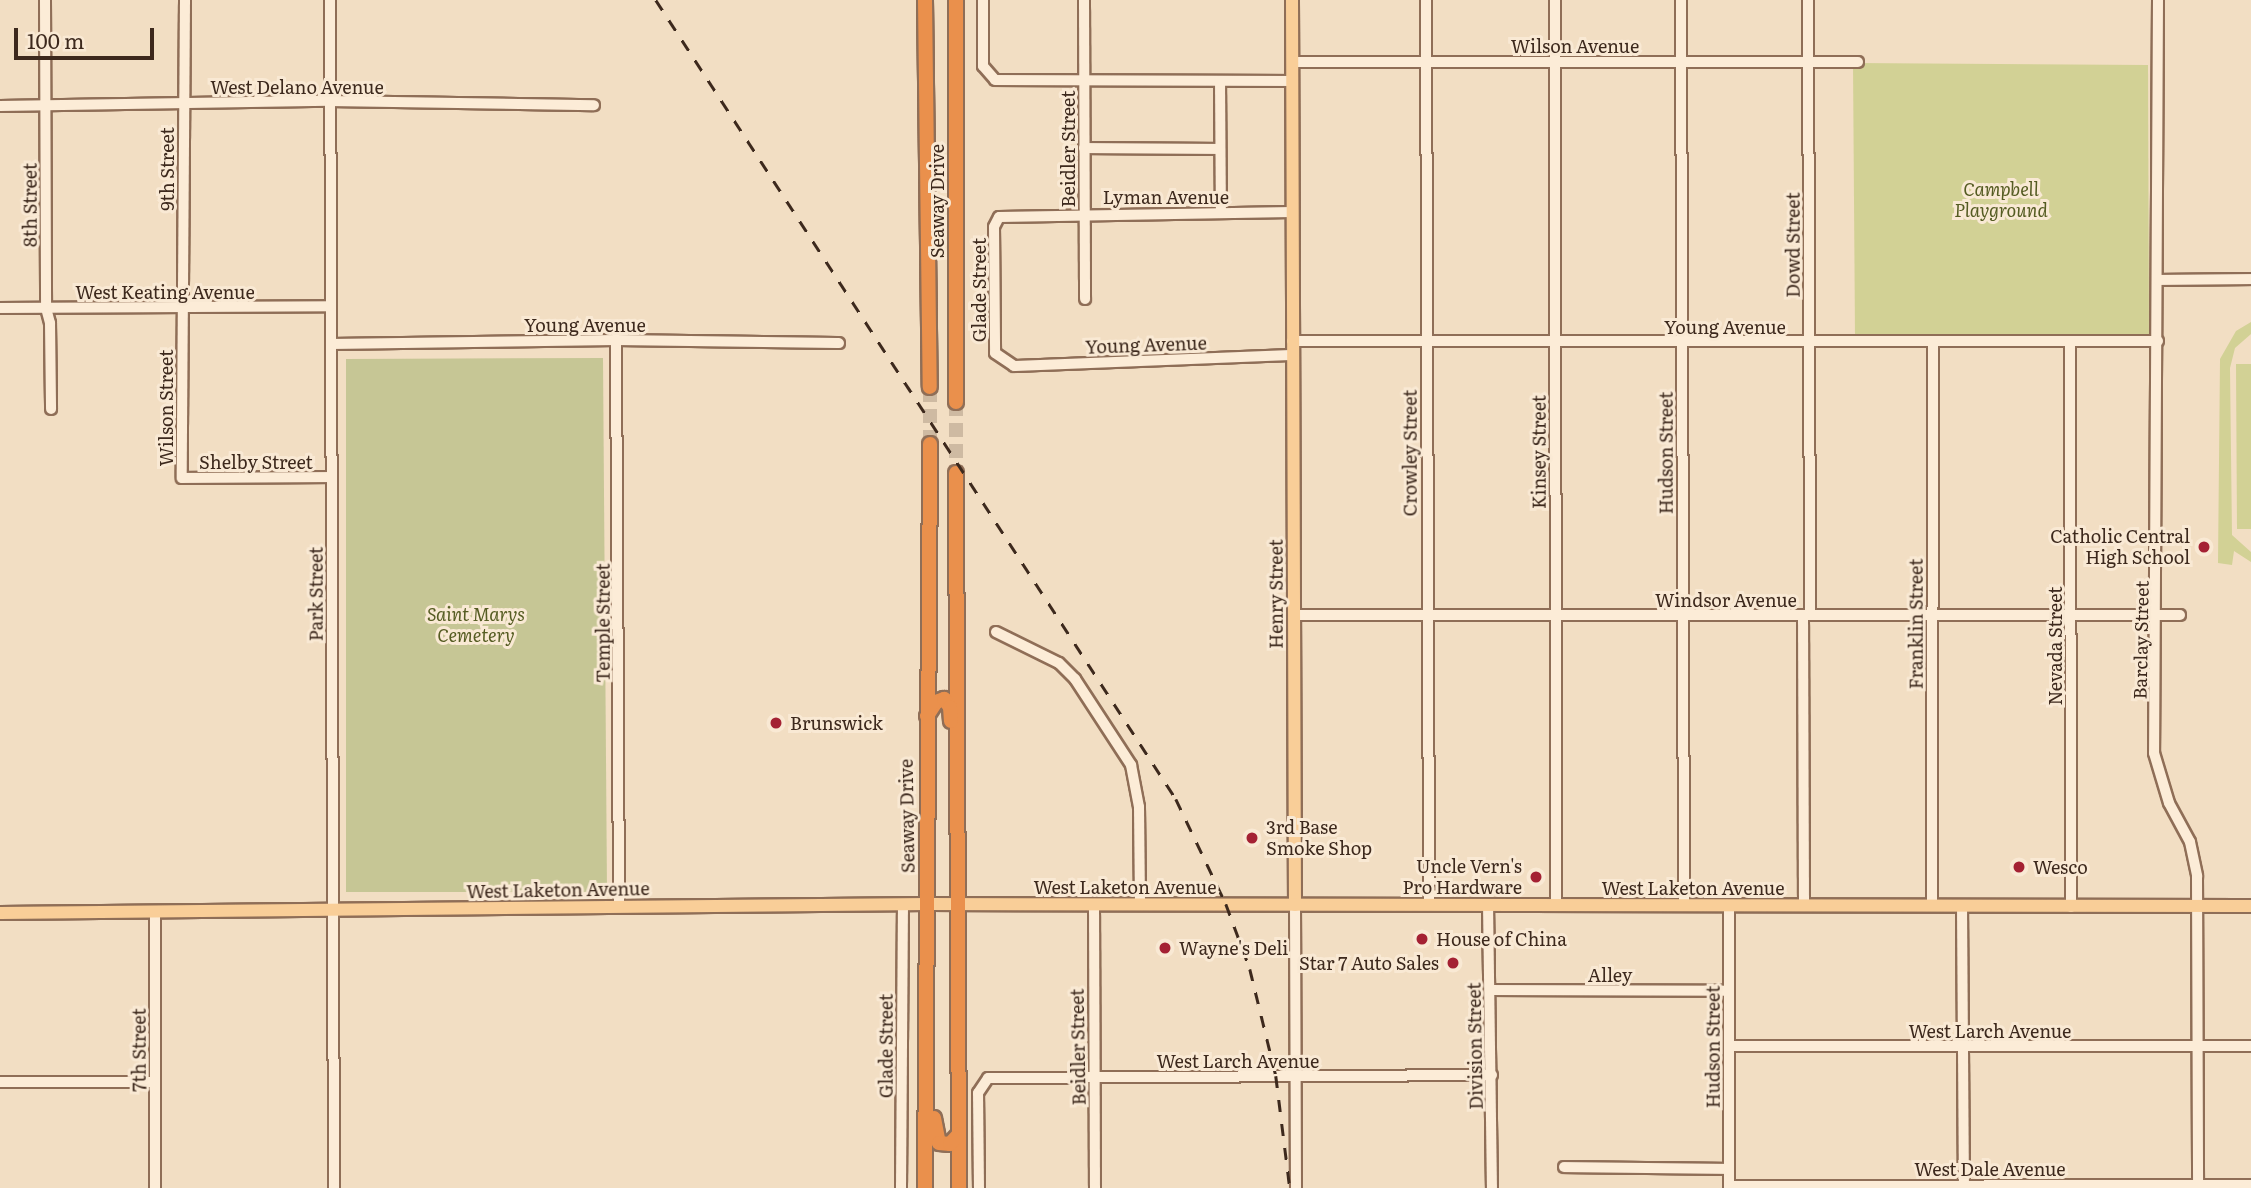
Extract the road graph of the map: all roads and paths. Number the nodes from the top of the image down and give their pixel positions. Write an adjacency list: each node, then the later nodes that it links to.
1 (45, 0): 27 (street, 8th Street)
2 (185, 0): 24 (street, 9th Street)
3 (330, 0): 23 (street, Park Street)
4 (925, 0): 55 (highway, Seaway Drive)
5 (956, 0): 56 (highway, Seaway Drive)
6 (984, 0): 21 (street)
7 (1084, 0): 21 (street, Beidler Street)
8 (1292, 0): 15 (main road, Henry Street)
9 (1426, 0): 14 (street, Crowley Street)
10 (1555, 0): 16 (street, Kinsey Street)
11 (1681, 0): 17 (street, Hudson Street)
12 (1808, 0): 18 (street, Dowd Street)
13 (2158, 0): 35 (street, Barclay Street)
14 (1426, 61): 15 (street, Wilson Avenue); 16 (street, Wilson Avenue); 45 (street, Crowley Street)
15 (1292, 62): 20 (main road, Henry Street)
16 (1555, 62): 17 (street, Wilson Avenue); 46 (street, Kinsey Street)
17 (1682, 62): 18 (street, Wilson Avenue); 48 (street, Hudson Street)
18 (1808, 62): 19 (street, Wilson Avenue); 47 (street, Dowd Street)
19 (1858, 62)
20 (1292, 80): 22 (street); 30 (main road, Henry Street)
21 (1084, 81): 22 (street); 28 (street, Beidler Street)
22 (1220, 81): 29 (street)
23 (329, 101): 24 (street, West Delano Avenue); 25 (street, West Delano Avenue); 37 (street, Park Street)
24 (183, 104): 27 (street, West Delano Avenue); 38 (street, 9th Street)
25 (594, 105)
26 (0, 106): 27 (street, West Delano Avenue)
27 (45, 106): 39 (street, 8th Street)
28 (1084, 148): 29 (street); 32 (street, Beidler Street)
29 (1220, 149): 31 (street)
30 (1292, 212): 31 (street, Lyman Avenue); 43 (main road, Henry Street)
31 (1221, 213): 32 (street, Lyman Avenue)
32 (1084, 214): 33 (street, Lyman Avenue); 36 (street, Beidler Street)
33 (999, 217): 54 (street, Glade Street)
34 (2251, 279): 35 (street)
35 (2159, 280): 44 (street, Barclay Street)
36 (1085, 299)
37 (329, 306): 38 (street, West Keating Avenue); 51 (street, Park Street)
38 (182, 307): 39 (street, West Keating Avenue); 41 (street, 9th Street)
39 (46, 308): 40 (street, West Keating Avenue); 57 (street, 8th Street)
40 (0, 309)
41 (182, 338): 61 (street, Wilson Street)
42 (616, 340): 51 (street, Young Avenue); 52 (street, Young Avenue); 83 (street, Temple Street)
43 (1292, 341): 45 (street, Young Avenue); 53 (main road, Henry Street)
44 (2158, 341): 50 (street, Young Avenue); 64 (street, Barclay Street)
45 (1426, 342): 46 (street, Young Avenue); 69 (street, Crowley Street)
46 (1554, 342): 48 (street, Young Avenue); 66 (street, Kinsey Street)
47 (1808, 342): 48 (street, Young Avenue); 49 (street, Young Avenue); 67 (street, Dowd Street)
48 (1681, 343): 70 (street, Hudson Street)
49 (1933, 343): 50 (street, Young Avenue); 62 (street, Franklin Street)
50 (2070, 343): 63 (street, Nevada Street)
51 (331, 344): 60 (street, Park Street)
52 (839, 344)
53 (1292, 355): 54 (street, Young Avenue); 65 (main road, Henry Street)
54 (1002, 361)
55 (930, 387)
56 (956, 402)
57 (51, 409)
58 (930, 444): 72 (highway, Seaway Drive)
59 (957, 473): 73 (highway)
60 (331, 477): 61 (street, Shelby Street); 92 (street, Park Street)
61 (181, 478)
62 (1932, 614): 63 (street, Windsor Avenue); 67 (street, Windsor Avenue); 87 (street, Franklin Street)
63 (2071, 614): 64 (street, Windsor Avenue); 91 (street, Nevada Street)
64 (2157, 614): 68 (street, Windsor Avenue); 89 (street, Barclay Street)
65 (1294, 615): 69 (street, Windsor Avenue); 80 (main road, Henry Street)
66 (1556, 615): 69 (street, Windsor Avenue); 70 (street, Windsor Avenue); 77 (street, Kinsey Street)
67 (1806, 615): 70 (street, Windsor Avenue); 86 (street, Dowd Street)
68 (2180, 615)
69 (1427, 616): 81 (street, Crowley Street)
70 (1683, 616): 82 (street, Hudson Street)
71 (996, 632): 79 (street)
72 (925, 724): 73 (highway); 75 (highway, Seaway Drive)
73 (959, 882): 84 (highway)
74 (902, 904): 75 (main road, West Laketon Avenue); 83 (main road, West Laketon Avenue); 116 (street, Glade Street)
75 (927, 904): 84 (main road, West Laketon Avenue); 95 (highway, Seaway Drive)
76 (1488, 904): 77 (main road, West Laketon Avenue); 81 (main road, West Laketon Avenue); 96 (street, Division Street)
77 (1556, 904): 82 (main road, West Laketon Avenue)
78 (1094, 905): 79 (main road, West Laketon Avenue); 84 (main road, West Laketon Avenue); 104 (street, Beidler Street)
79 (1140, 905): 80 (main road, West Laketon Avenue)
80 (1295, 905): 81 (main road, West Laketon Avenue); 103 (street, Henry Street)
81 (1429, 905)
82 (1684, 905): 85 (main road, West Laketon Avenue)
83 (620, 906): 92 (main road, West Laketon Avenue)
84 (960, 906): 107 (highway)
85 (1729, 906): 86 (main road, West Laketon Avenue); 97 (street, Hudson Street)
86 (1804, 906): 87 (main road, West Laketon Avenue)
87 (1932, 906): 88 (main road, West Laketon Avenue)
88 (1962, 906): 91 (main road, West Laketon Avenue); 101 (street)
89 (2196, 906): 90 (main road, West Laketon Avenue); 91 (main road, West Laketon Avenue); 99 (street, Barclay Street)
90 (2251, 906)
91 (2071, 907)
92 (332, 911): 93 (main road, West Laketon Avenue); 115 (street, Park Street)
93 (155, 912): 94 (main road, West Laketon Avenue); 106 (street, 7th Street)
94 (0, 913)
95 (927, 928): 107 (highway); 117 (highway, Seaway Drive)
96 (1491, 990): 97 (street, Alley); 102 (street, Division Street)
97 (1729, 991): 98 (street, Hudson Street)
98 (1729, 1046): 101 (street, West Larch Avenue); 109 (street, Hudson Street)
99 (2198, 1046): 100 (street, West Larch Avenue); 101 (street, West Larch Avenue); 113 (street, Barclay Street)
100 (2251, 1046)
101 (1963, 1047): 112 (street)
102 (1492, 1075): 103 (street, West Larch Avenue); 122 (street, Division Street)
103 (1296, 1076): 104 (street, West Larch Avenue); 121 (street, Henry Street)
104 (1094, 1077): 119 (street, West Larch Avenue); 120 (street, Beidler Street)
105 (0, 1082): 106 (street)
106 (155, 1082): 114 (street, 7th Street)
107 (959, 1134): 118 (highway)
108 (1564, 1167): 109 (street)
109 (1724, 1169): 111 (street, Hudson Street)
110 (2251, 1185): 113 (street, West Dale Avenue)
111 (1729, 1187): 112 (street, West Dale Avenue)
112 (1964, 1187): 113 (street, West Dale Avenue)
113 (2198, 1187)
114 (155, 1188)
115 (334, 1188)
116 (901, 1188)
117 (925, 1188)
118 (959, 1188)
119 (979, 1188)
120 (1095, 1188)
121 (1296, 1188)
122 (1492, 1188)

